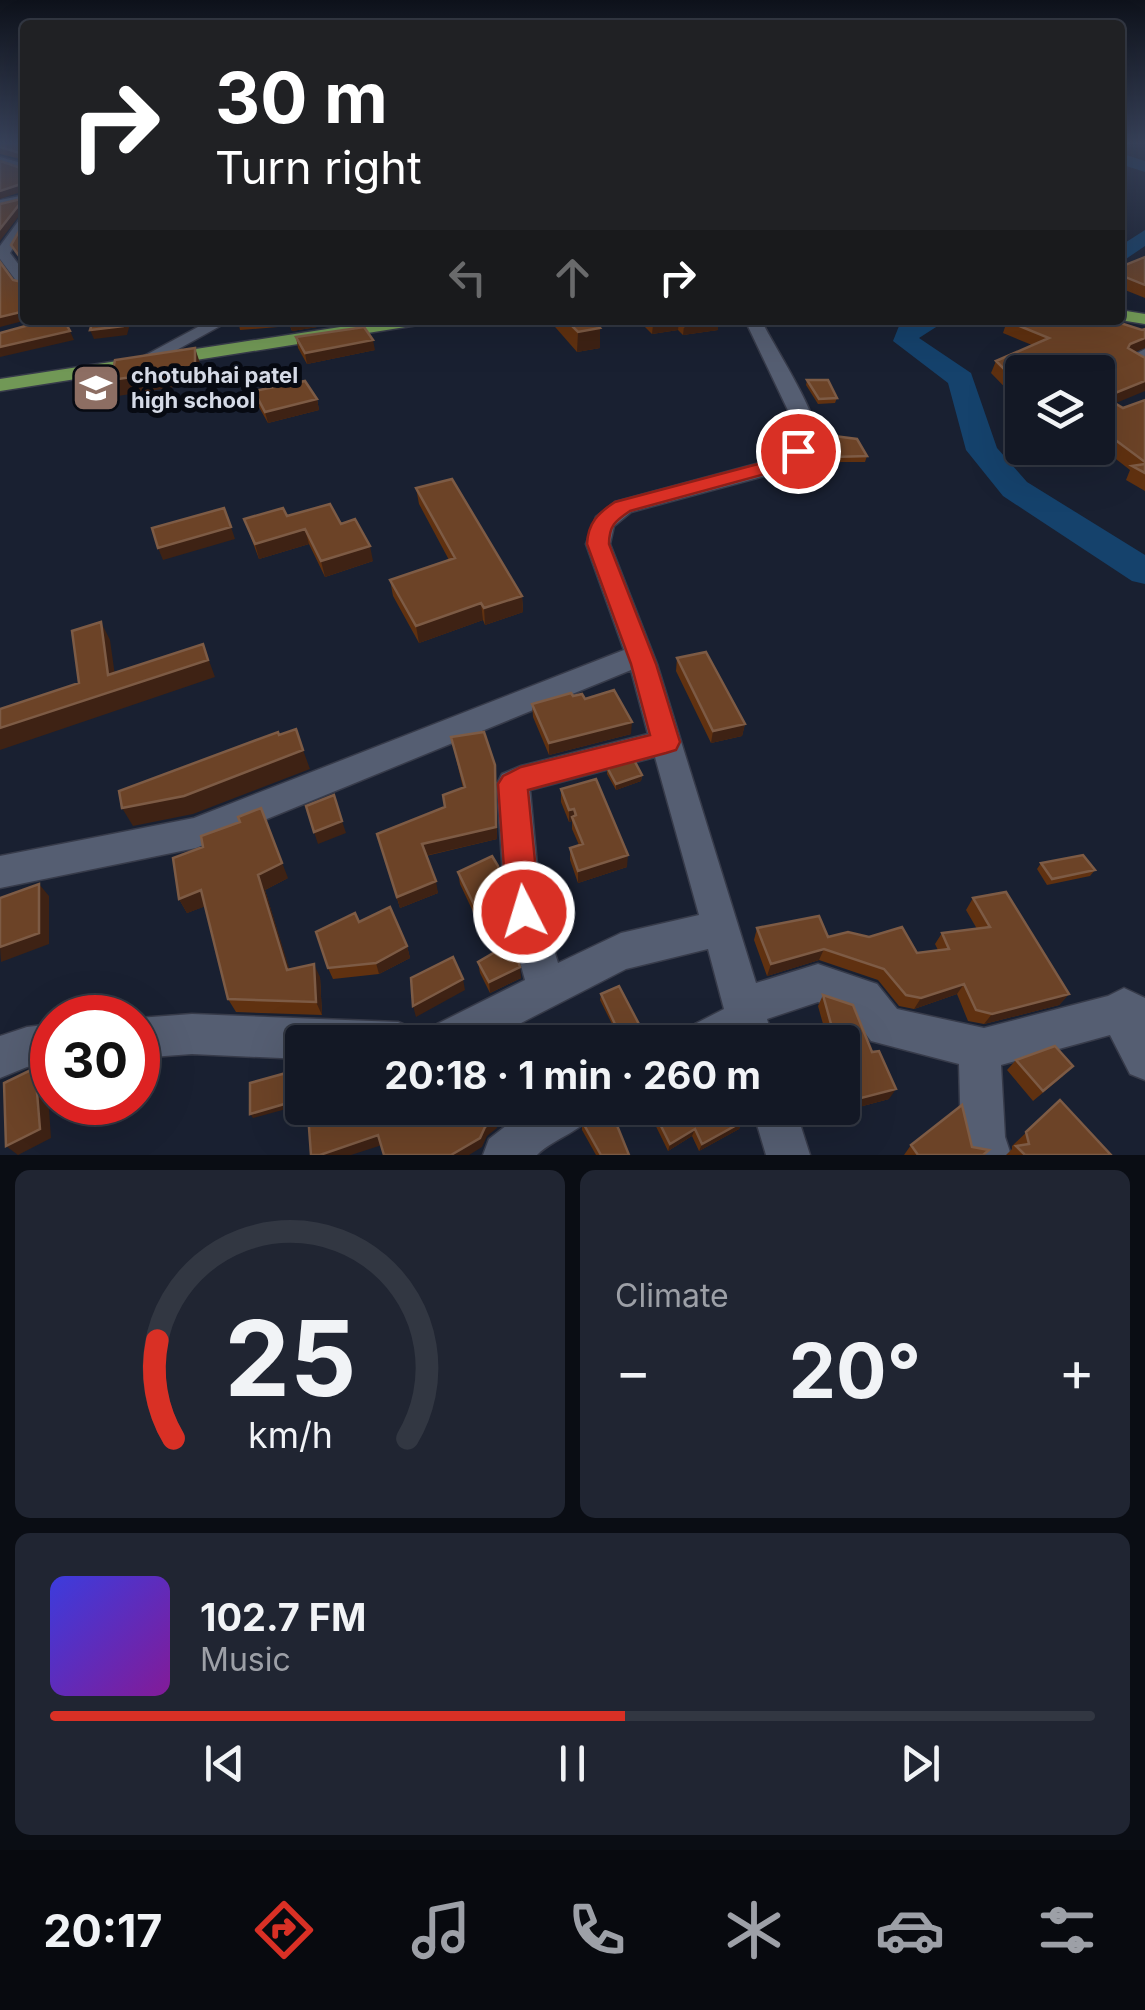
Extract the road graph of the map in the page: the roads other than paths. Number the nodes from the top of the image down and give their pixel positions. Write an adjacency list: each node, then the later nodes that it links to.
1 (20, 224): 2 (street)
2 (19, 264)
3 (214, 325): 6 (street)
4 (387, 325): 7 (main road)
5 (756, 325): 12 (street)
6 (198, 334): 7 (street); 9 (street)
7 (250, 347): 9 (main road)
8 (1145, 354): 10 (street)
9 (138, 364): 11 (main road)
10 (1145, 366)
11 (0, 385)
12 (640, 655): 13 (street); 14 (street)
13 (666, 742): 15 (street); 16 (street)
14 (0, 872)
15 (720, 928): 16 (street); 18 (street)
16 (547, 990): 19 (street)
17 (1132, 1017): 23 (street); 25 (street)
18 (748, 1023): 23 (street)
19 (477, 1025)
20 (160, 1036): 21 (street)
21 (285, 1038)
22 (30, 1047): 24 (street)
23 (979, 1048): 30 (street)
24 (0, 1057)
25 (1145, 1059)
26 (540, 1125): 28 (street)
27 (779, 1125): 29 (street)
28 (505, 1155)
29 (788, 1155)
30 (988, 1155)

